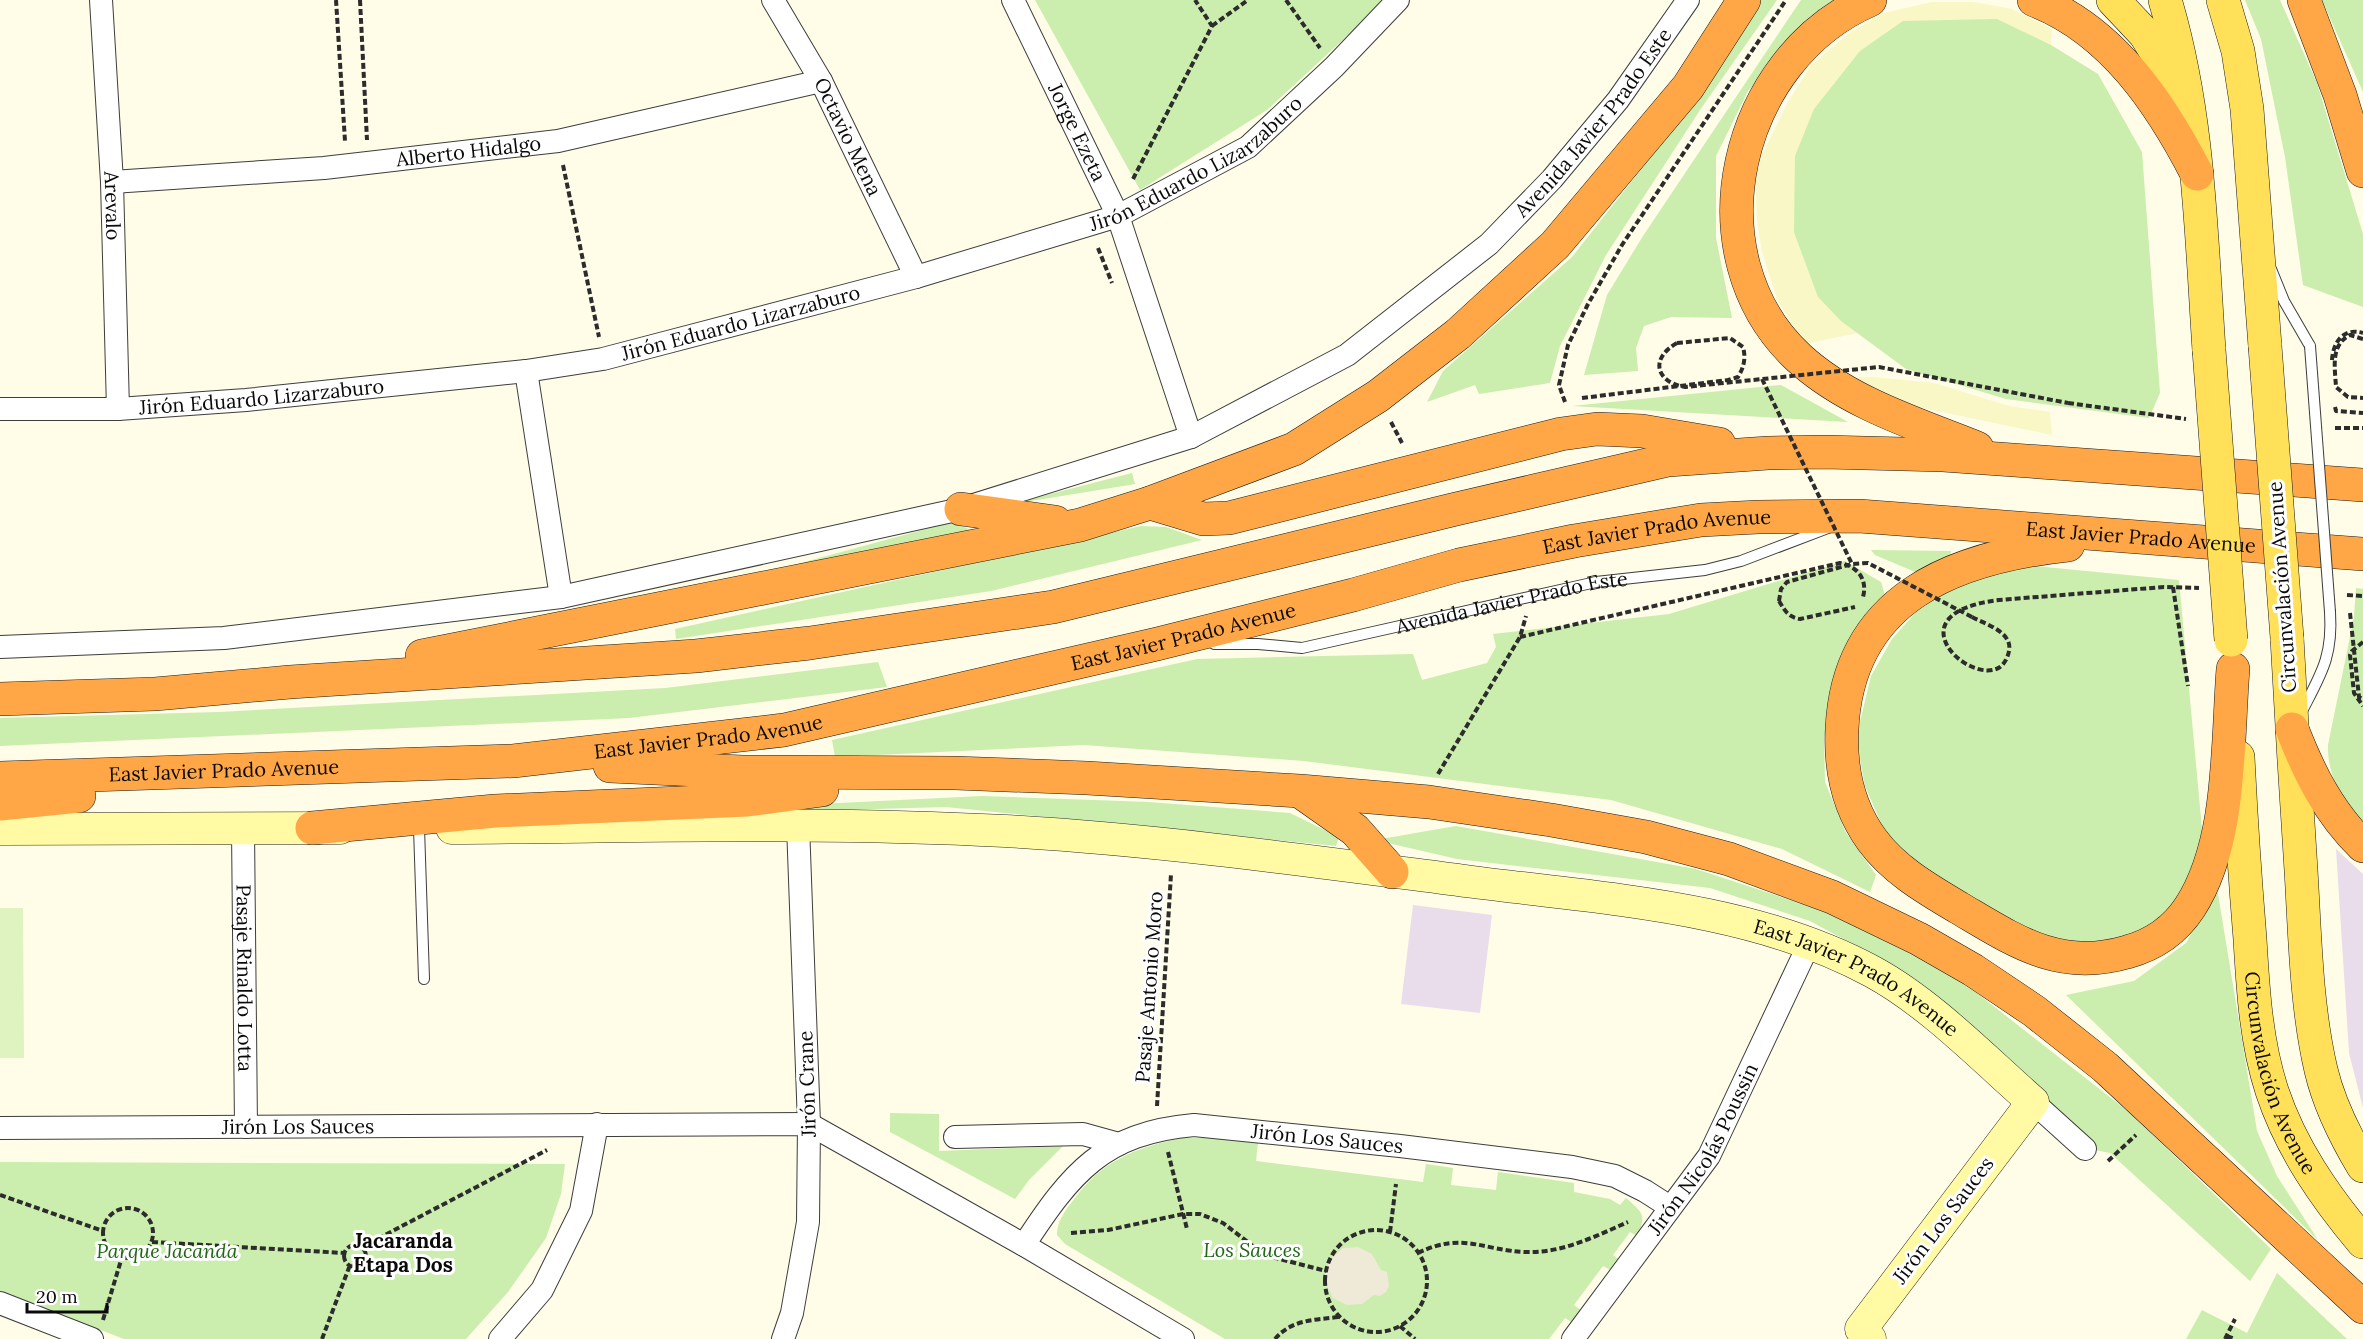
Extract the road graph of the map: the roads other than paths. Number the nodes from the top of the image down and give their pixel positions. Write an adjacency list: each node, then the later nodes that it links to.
1 (101, 0): 17 (street, Arevalo)
2 (773, 0): 13 (street, Octavio Mena)
3 (1013, 0): 18 (street, Jorge Ezeta)
4 (1398, 0): 18 (street, Jirón Eduardo Lizarzaburo)
5 (1688, 0): 24 (street, Avenida Javier Prado Este)
6 (1744, 0): 28 (highway)
7 (1870, 0): 26 (highway)
8 (2034, 0): 16 (highway)
9 (2113, 0): 14 (main road)
10 (2165, 0): 14 (main road, Circunvalación Avenue)
11 (2223, 0): 19 (main road, Circunvalación Avenue)
12 (2304, 0): 15 (highway)
13 (821, 81): 17 (street, Alberto Hidalgo); 20 (street, Octavio Mena)
14 (2189, 106): 16 (main road, Circunvalación Avenue)
15 (2363, 171)
16 (2197, 174): 37 (main road, Circunvalación Avenue, bridge)
17 (112, 182): 23 (street, Arevalo)
18 (1118, 216): 20 (street, Jirón Eduardo Lizarzaburo); 24 (street, Jorge Ezeta)
19 (2256, 231): 42 (main road, Circunvalación Avenue, bridge); 42 (lane, bridge)
20 (916, 277): 21 (street, Jirón Eduardo Lizarzaburo)
21 (526, 371): 23 (street, Jirón Eduardo Lizarzaburo); 34 (street)
22 (0, 409): 23 (street, Jirón Eduardo Lizarzaburo)
23 (118, 409)
24 (1191, 437): 29 (street)
25 (1768, 453): 26 (highway); 28 (highway); 38 (highway)
26 (2004, 459): 27 (highway)
27 (2363, 484)
28 (1150, 503): 31 (highway)
29 (961, 509): 31 (highway); 34 (street)
30 (1859, 516): 32 (highway, East Javier Prado Avenue); 35 (highway, East Javier Prado Avenue); 35 (lane, Avenida Javier Prado Este)
31 (1080, 525): 38 (highway)
32 (2140, 537): 33 (highway, East Javier Prado Avenue); 37 (highway)
33 (2363, 554)
34 (561, 597): 36 (street)
35 (1157, 644): 43 (highway, East Javier Prado Avenue)
36 (0, 647)
37 (2232, 655): 68 (main road, Circunvalación Avenue)
38 (291, 682): 40 (highway)
39 (0, 694): 40 (highway)
40 (155, 694): 41 (highway)
41 (0, 699)
42 (2292, 729): 54 (highway); 66 (main road, Circunvalación Avenue)
43 (513, 761): 44 (highway, East Javier Prado Avenue); 45 (highway)
44 (309, 767): 46 (highway, East Javier Prado Avenue); 48 (highway)
45 (955, 773): 47 (highway); 50 (highway)
46 (0, 778)
47 (1300, 791): 55 (highway); 71 (highway)
48 (0, 804)
49 (798, 825): 51 (street, East Javier Prado Avenue); 55 (street, East Javier Prado Avenue); 60 (street, Jirón Crane)
50 (312, 828): 51 (street, East Javier Prado Avenue); 53 (street, East Javier Prado Avenue)
51 (419, 828): 57 (lane)
52 (0, 829): 53 (street, East Javier Prado Avenue)
53 (243, 830): 62 (street, Pasaje Rinaldo Lotta)
54 (2363, 846)
55 (1392, 872): 56 (street, East Javier Prado Avenue)
56 (1809, 944): 58 (street, East Javier Prado Avenue); 67 (street, Jirón Nicolás Poussin)
57 (424, 979)
58 (2033, 1102): 65 (street); 73 (street, Jirón Los Sauces)
59 (597, 1124): 60 (street, Jirón Los Sauces); 62 (street, Jirón Los Sauces); 74 (street)
60 (809, 1124): 69 (street, Jirón Los Sauces); 75 (street, Jirón Crane)
61 (0, 1128): 62 (street, Jirón Los Sauces)
62 (246, 1128)
63 (955, 1137): 64 (street)
64 (1119, 1144): 67 (street, Jirón Los Sauces); 69 (street, Jirón Los Sauces)
65 (2085, 1149)
66 (2363, 1166)
67 (1670, 1207): 77 (street, Jirón Nicolás Poussin)
68 (2363, 1242)
69 (1024, 1245): 76 (street, Jirón Los Sauces)
70 (0, 1304): 72 (street)
71 (2363, 1307)
72 (96, 1334)
73 (1862, 1336)
74 (500, 1339)
75 (783, 1339)
76 (1183, 1339)
77 (1573, 1339)

